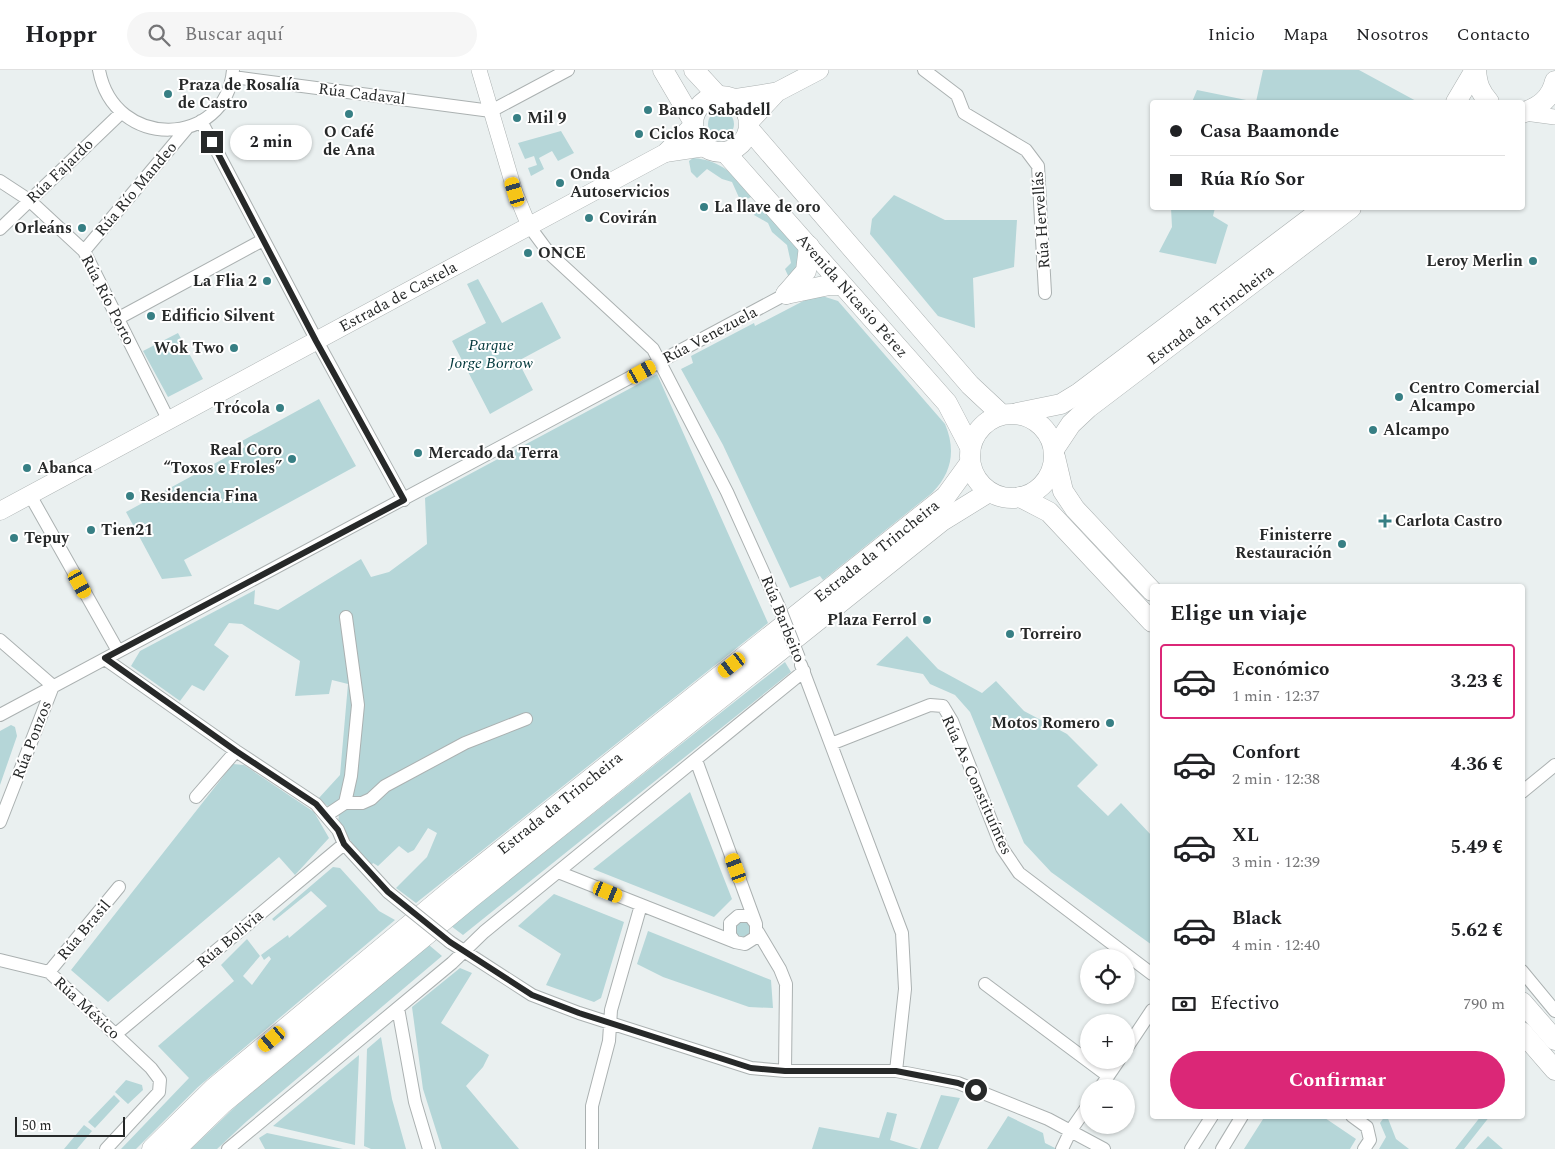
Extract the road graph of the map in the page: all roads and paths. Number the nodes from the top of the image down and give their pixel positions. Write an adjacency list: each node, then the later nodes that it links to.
1 (99, 70): 17 (street)
2 (479, 70): 15 (street)
3 (568, 70): 15 (street)
4 (664, 70): 21 (highway)
5 (694, 70): 12 (highway)
6 (924, 70): 37 (street, Rúa Hervellás)
7 (1476, 70): 13 (highway); 14 (highway)
8 (808, 72): 11 (main road)
9 (233, 74): 15 (street, Rúa Cadaval); 20 (street)
10 (1555, 81): 16 (highway)
11 (777, 92): 12 (main road); 22 (main road)
12 (726, 97): 21 (highway); 22 (highway)
13 (1457, 100)
14 (1487, 100)
15 (491, 111): 31 (street)
16 (1525, 112)
17 (121, 113): 23 (street); 28 (street, Rúa Fajardo)
18 (1525, 113): 19 (street)
19 (1555, 116)
20 (201, 121): 23 (street); 33 (street)
21 (693, 123): 24 (highway); 26 (main road)
22 (749, 126): 25 (highway); 42 (highway, Avenida Nicasio Pérez)
23 (188, 127): 35 (street, Rúa Río Mandeo)
24 (705, 147): 25 (highway); 26 (main road)
25 (725, 152): 34 (highway, Avenida Nicasio Pérez)
26 (665, 153): 31 (main road, Estrada de Castela)
27 (0, 180): 28 (street, Rúa Río Porto)
28 (29, 200): 32 (street, Rúa Fajardo); 35 (street, Rúa Río Porto)
29 (1321, 210): 42 (highway, Estrada da Trincheira)
30 (1348, 210): 44 (highway, Estrada da Trincheira)
31 (529, 226): 40 (main road, Estrada de Castela); 41 (street, Rúa Barbeito)
32 (0, 229)
33 (263, 240): 39 (street); 40 (street)
34 (809, 246): 36 (highway, Avenida Nicasio Pérez); 38 (highway)
35 (84, 251): 39 (street, Rúa Río Porto)
36 (842, 285): 38 (highway); 45 (highway, Avenida Nicasio Pérez)
37 (1045, 293)
38 (786, 294): 41 (street, Rúa Venezuela)
39 (117, 319): 43 (street, Rúa Río Porto)
40 (316, 341): 43 (main road, Estrada de Castela); 49 (street)
41 (660, 362): 49 (street, Rúa Venezuela); 57 (street, Rúa Barbeito, bridge)
42 (1009, 414): 44 (highway); 45 (highway)
43 (169, 421): 47 (main road, Estrada de Castela)
44 (1055, 452): 48 (highway); 51 (highway)
45 (970, 455): 46 (highway); 103 (highway, Estrada da Trincheira)
46 (989, 492): 48 (highway); 104 (highway, Estrada da Trincheira)
47 (30, 495): 50 (main road, Estrada de Castela); 55 (street)
48 (1020, 498): 53 (highway)
49 (404, 500): 55 (street, Rúa Venezuela)
50 (0, 511)
51 (1150, 590)
52 (346, 617): 67 (street)
53 (1150, 620)
54 (0, 640): 58 (street)
55 (118, 651): 56 (street, Rúa Venezuela)
56 (105, 658): 58 (street, Rúa Venezuela); 62 (street)
57 (804, 671): 61 (street, Rúa Barbeito); 63 (street)
58 (53, 686): 59 (street, Rúa Venezuela); 69 (street, Rúa Ponzos)
59 (0, 715)
60 (526, 719): 67 (street)
61 (831, 744): 79 (street, Rúa As Constituíntes); 94 (street, Rúa Barbeito)
62 (236, 751): 66 (street); 68 (street)
63 (696, 760): 71 (street); 74 (street)
64 (1555, 765): 65 (street)
65 (1525, 790)
66 (196, 797)
67 (345, 803): 68 (street)
68 (327, 815): 70 (street)
69 (0, 822)
70 (344, 844): 76 (street, bridge); 87 (street, Rúa Bolivia)
71 (558, 872): 73 (street); 76 (street)
72 (119, 888): 78 (street, Rúa Brasil)
73 (641, 905): 75 (street); 86 (street)
74 (757, 928): 75 (street); 75 (street); 93 (street)
75 (735, 942)
76 (466, 950): 83 (street); 86 (street)
77 (0, 960): 78 (street, Rúa México)
78 (49, 972): 87 (street, Rúa México)
79 (1150, 972)
80 (1525, 975): 84 (street)
81 (985, 984): 95 (street)
82 (1525, 1005): 90 (highway)
83 (398, 1008): 105 (street); 106 (street)
84 (1555, 1011)
85 (1150, 1013): 89 (street)
86 (610, 1022): 93 (street); 107 (street)
87 (116, 1034): 102 (street, Rúa México)
88 (1525, 1035): 92 (highway)
89 (1135, 1036)
90 (1555, 1040)
91 (1113, 1069): 95 (street)
92 (1555, 1070)
93 (785, 1071): 94 (street)
94 (896, 1071): 101 (street)
95 (1108, 1076): 96 (street)
96 (1106, 1079)
97 (1080, 1117): 101 (street)
98 (1210, 1119): 110 (street)
99 (1240, 1119): 111 (street)
100 (1356, 1119): 112 (street)
101 (1071, 1130): 108 (street); 109 (street)
102 (106, 1149)
103 (152, 1149)
104 (176, 1149)
105 (228, 1149)
106 (430, 1149)
107 (592, 1149)
108 (1062, 1149)
109 (1104, 1149)
110 (1191, 1149)
111 (1222, 1149)
112 (1364, 1149)

